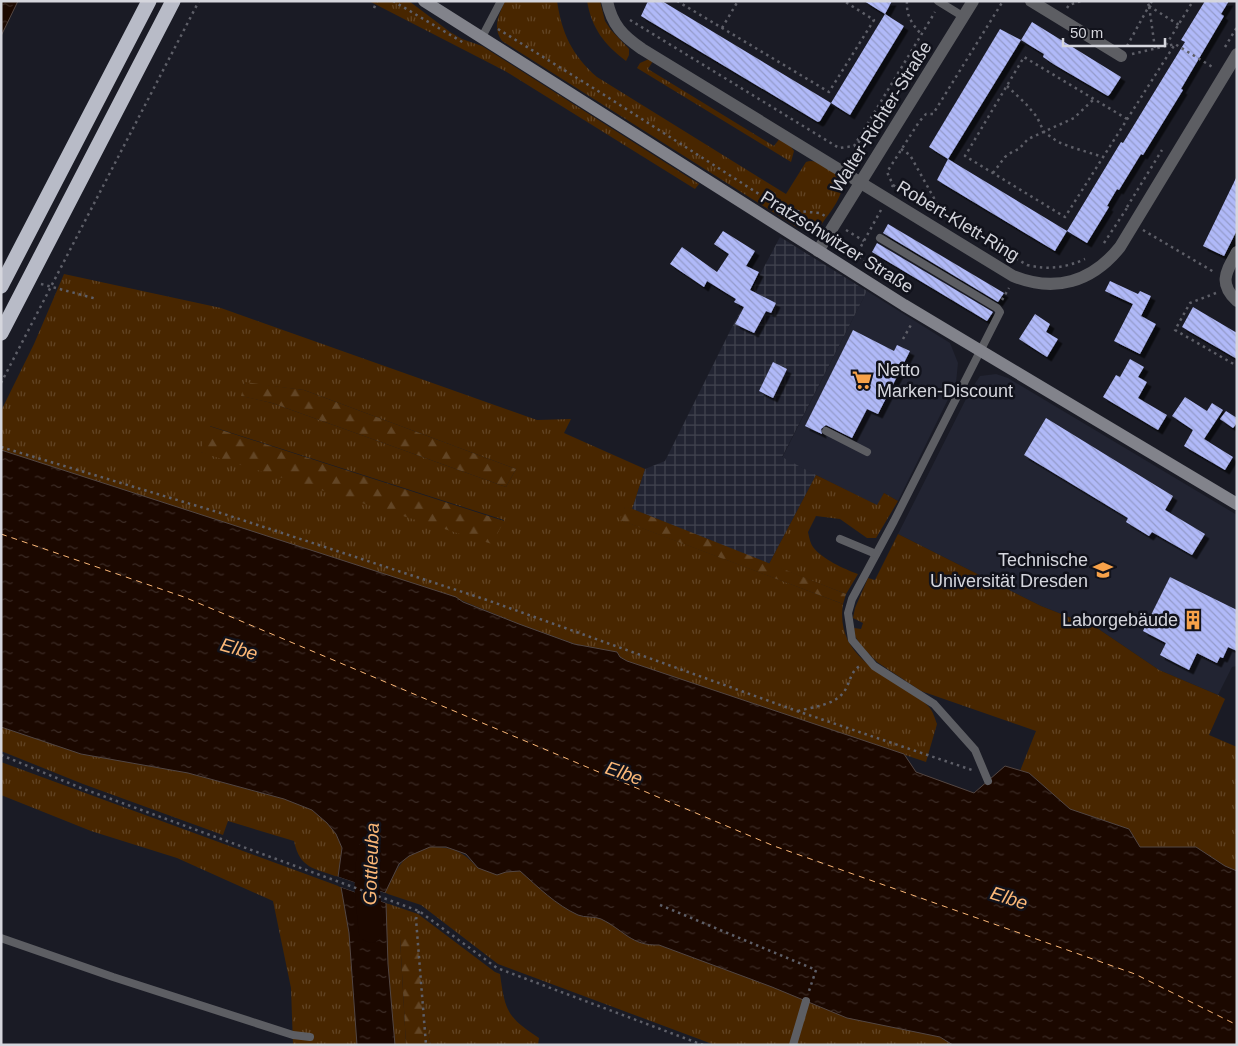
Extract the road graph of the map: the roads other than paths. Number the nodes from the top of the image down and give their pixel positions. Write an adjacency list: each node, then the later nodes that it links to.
1 (149, 1): 17 (highway, bridge)
2 (173, 1): 19 (highway, bridge)
3 (424, 1): 10 (street, Pratzschwitzer Straße)
4 (501, 1): 10 (lane)
5 (606, 1): 13 (street, Robert-Klett-Ring)
6 (974, 1): 9 (street, Walter-Richter-Straße)
7 (1031, 1): 12 (street)
8 (939, 2): 9 (lane)
9 (964, 17): 13 (street, Walter-Richter-Straße)
10 (482, 38): 15 (street, Pratzschwitzer Straße)
11 (1237, 54): 13 (street, Robert-Klett-Ring)
12 (1121, 56)
13 (862, 182): 15 (street, Walter-Richter-Straße)
14 (880, 238): 20 (lane)
15 (818, 251): 20 (street, Pratzschwitzer Straße)
16 (1237, 252): 18 (street)
17 (1, 286)
18 (1237, 301)
19 (1, 333)
20 (979, 351): 23 (street, Pratzschwitzer Straße); 25 (lane)
21 (826, 431): 22 (lane)
22 (867, 452)
23 (1237, 504)
24 (840, 539): 25 (lane)
25 (876, 554): 26 (lane)
26 (986, 778)
27 (1, 938): 29 (lane)
28 (806, 1001): 30 (lane)
29 (310, 1037)
30 (793, 1045)

